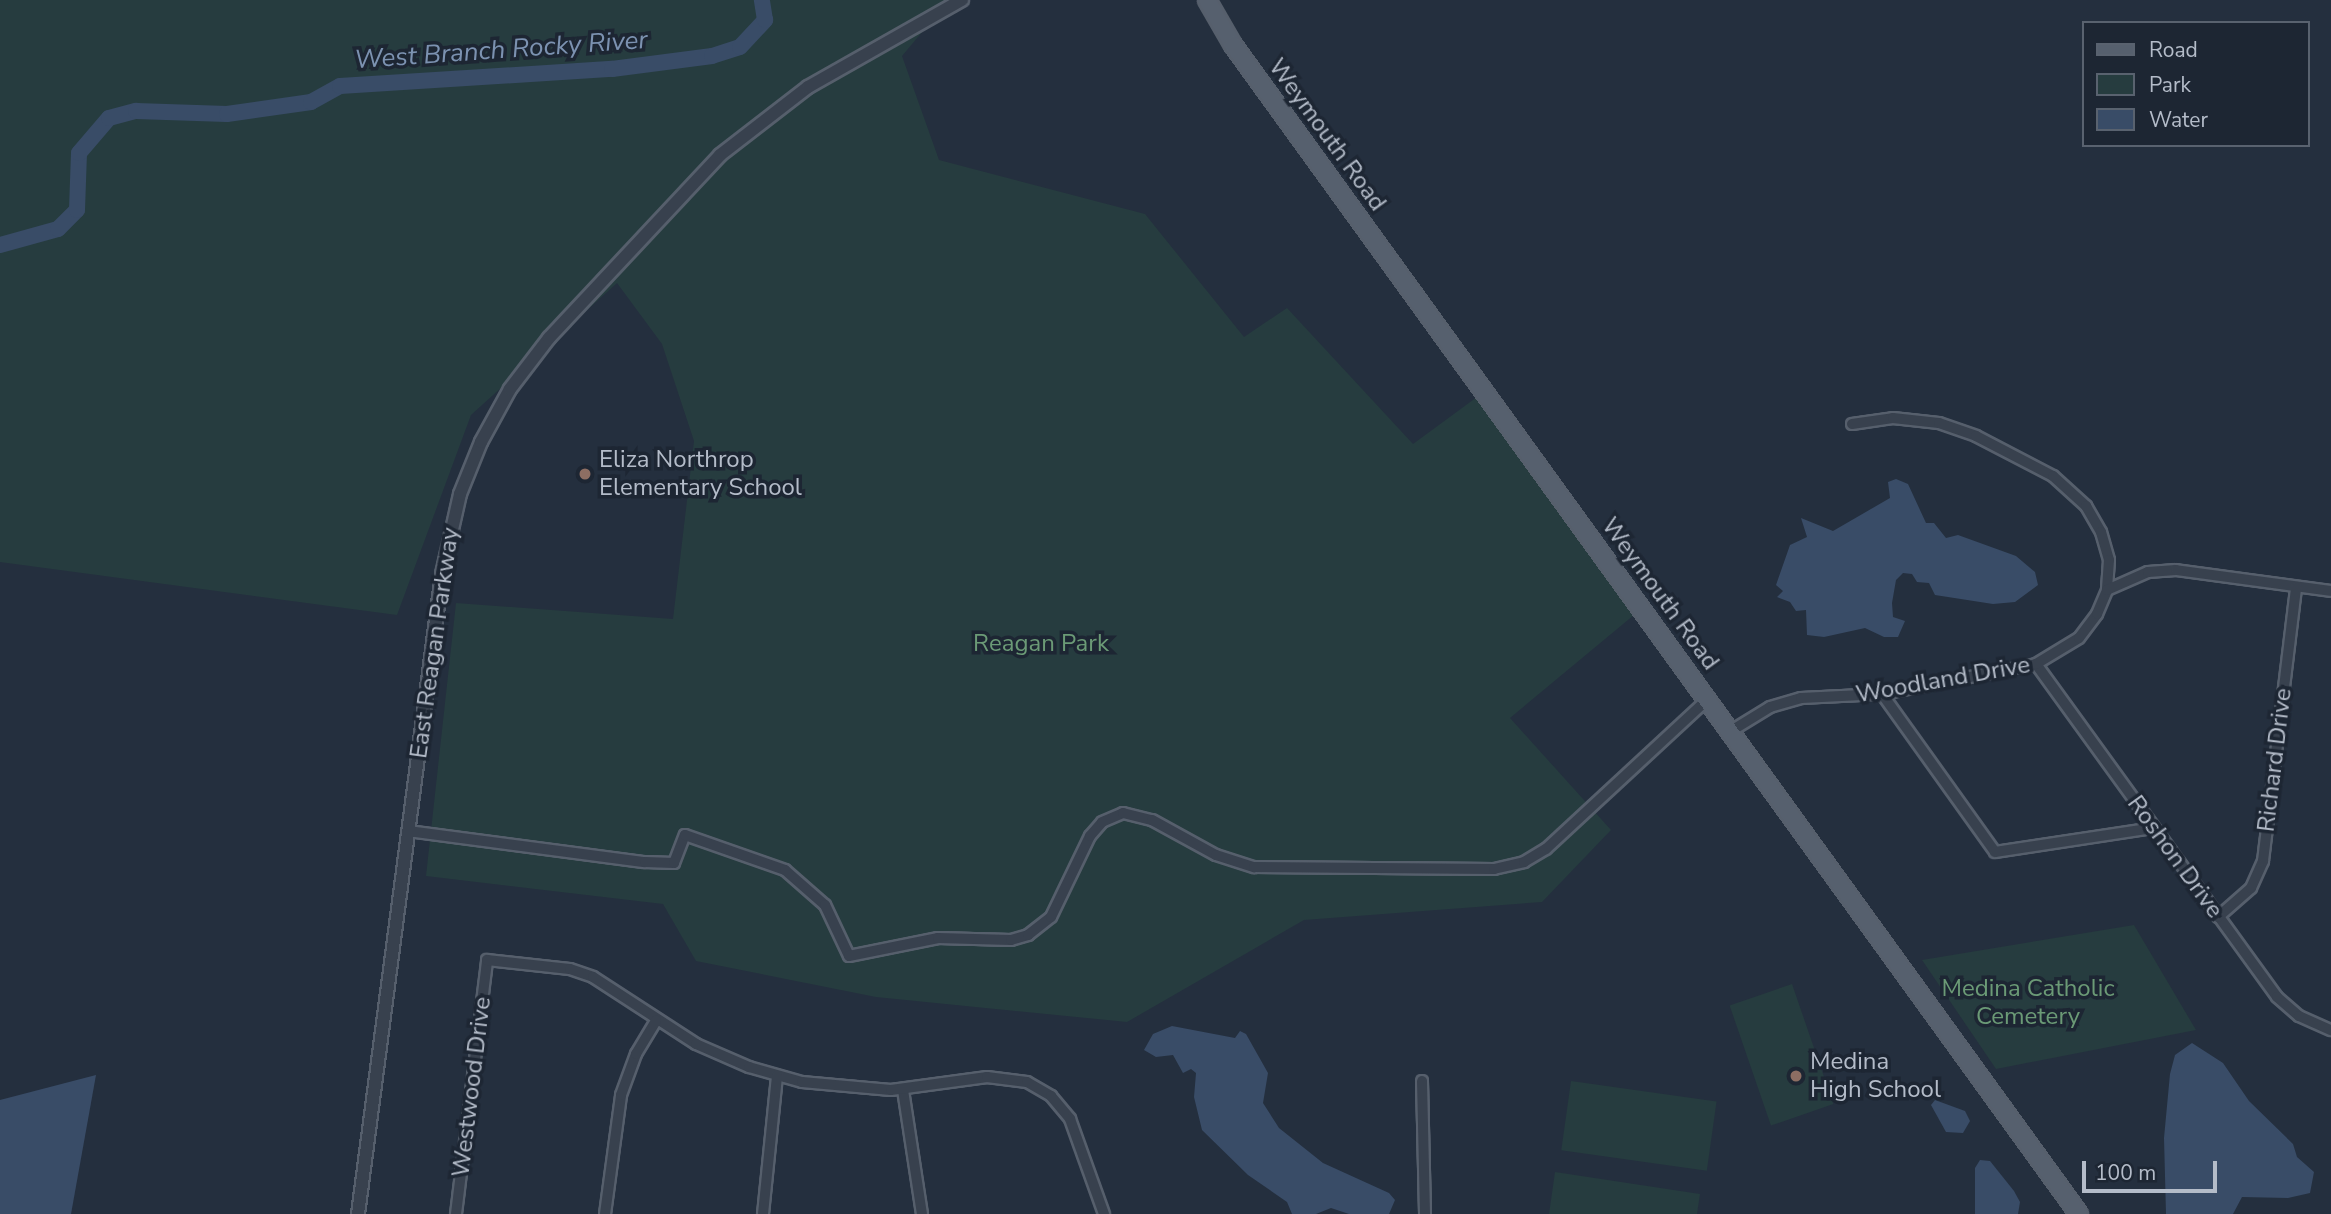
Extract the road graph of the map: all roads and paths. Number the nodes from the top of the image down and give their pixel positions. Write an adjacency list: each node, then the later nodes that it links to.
1 (961, 0): 14 (street, East Reagan Parkway)
2 (1207, 0): 11 (main road, Weymouth Road)
3 (1852, 424): 4 (street)
4 (2109, 560): 5 (street); 7 (street)
5 (2134, 576): 6 (street); 7 (street)
6 (2296, 587): 8 (street); 15 (street, Richard Drive)
7 (2108, 590): 9 (street, Woodland Drive)
8 (2331, 591)
9 (2036, 664): 10 (street, Woodland Drive); 13 (street, Roshon Drive)
10 (1882, 694): 12 (street, Woodland Drive); 13 (street)
11 (1708, 699): 12 (main road, Weymouth Road); 14 (street)
12 (1731, 731): 28 (main road, Weymouth Road)
13 (2154, 828): 15 (street, Roshon Drive)
14 (408, 831): 21 (street, East Reagan Parkway)
15 (2218, 916): 17 (street, Roshon Drive)
16 (656, 1021): 18 (street); 22 (street, Westwood Drive); 23 (street)
17 (2331, 1030)
18 (777, 1076): 20 (street); 24 (street)
19 (1422, 1080): 27 (street)
20 (903, 1090): 25 (street); 26 (street)
21 (358, 1214)
22 (456, 1214)
23 (605, 1214)
24 (764, 1214)
25 (922, 1214)
26 (1104, 1214)
27 (1425, 1214)
28 (2079, 1214)

